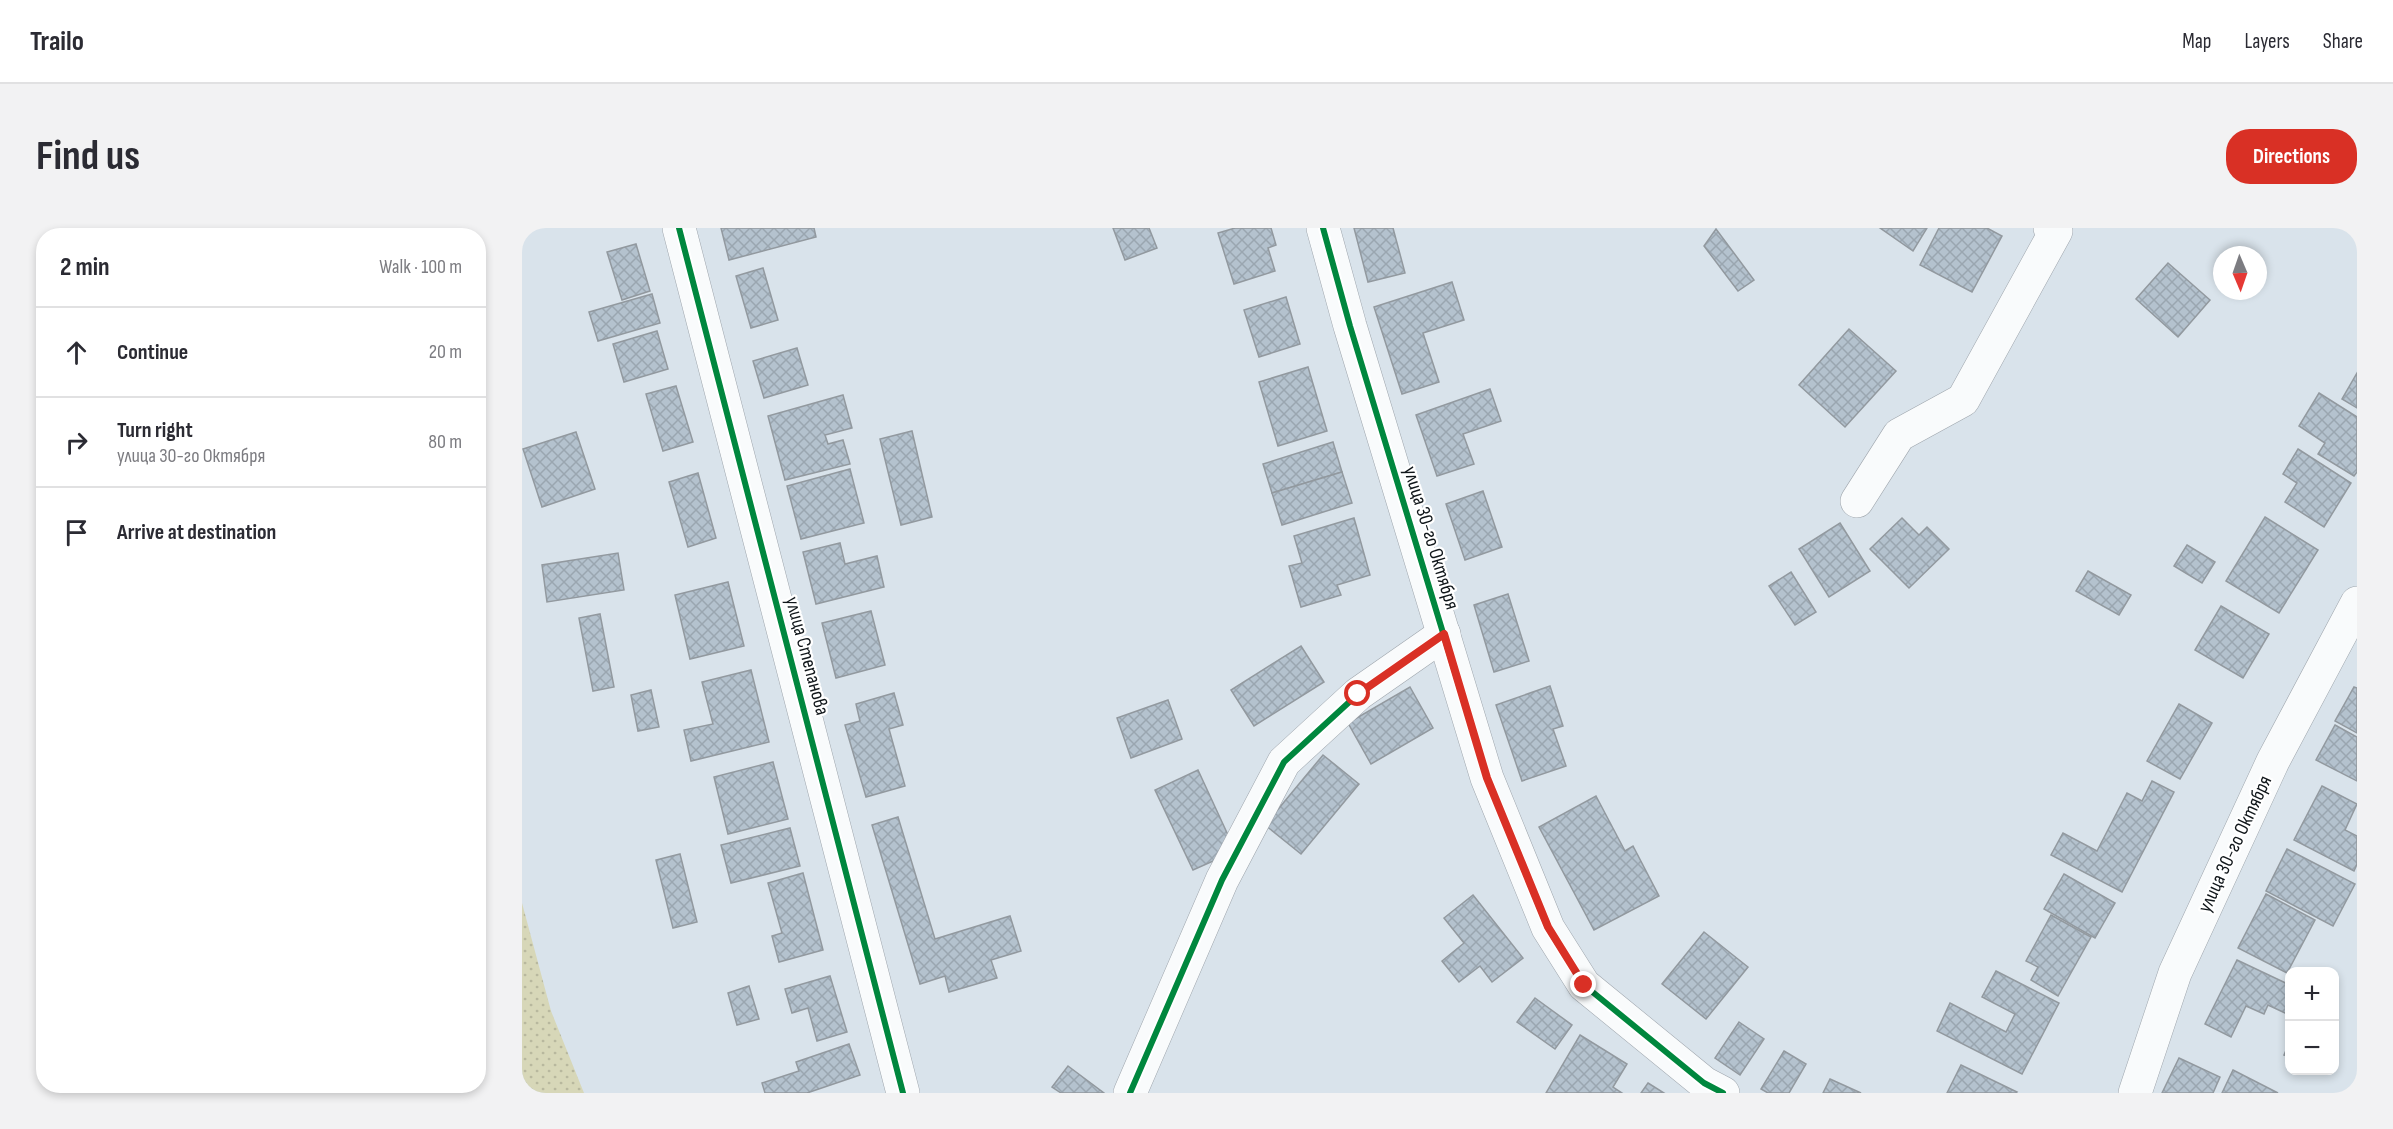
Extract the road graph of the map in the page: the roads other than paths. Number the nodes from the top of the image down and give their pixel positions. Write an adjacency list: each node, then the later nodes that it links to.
1 (679, 228): 7 (street, улица Степанова)
2 (1323, 228): 6 (street, улица 30-го Октября)
3 (2050, 228): 4 (street)
4 (1857, 501)
5 (2357, 603): 10 (street, улица 30-го Октября)
6 (1444, 634): 8 (street); 9 (street, улица 30-го Октября)
7 (903, 1093)
8 (1130, 1093)
9 (1723, 1093)
10 (2135, 1093)

